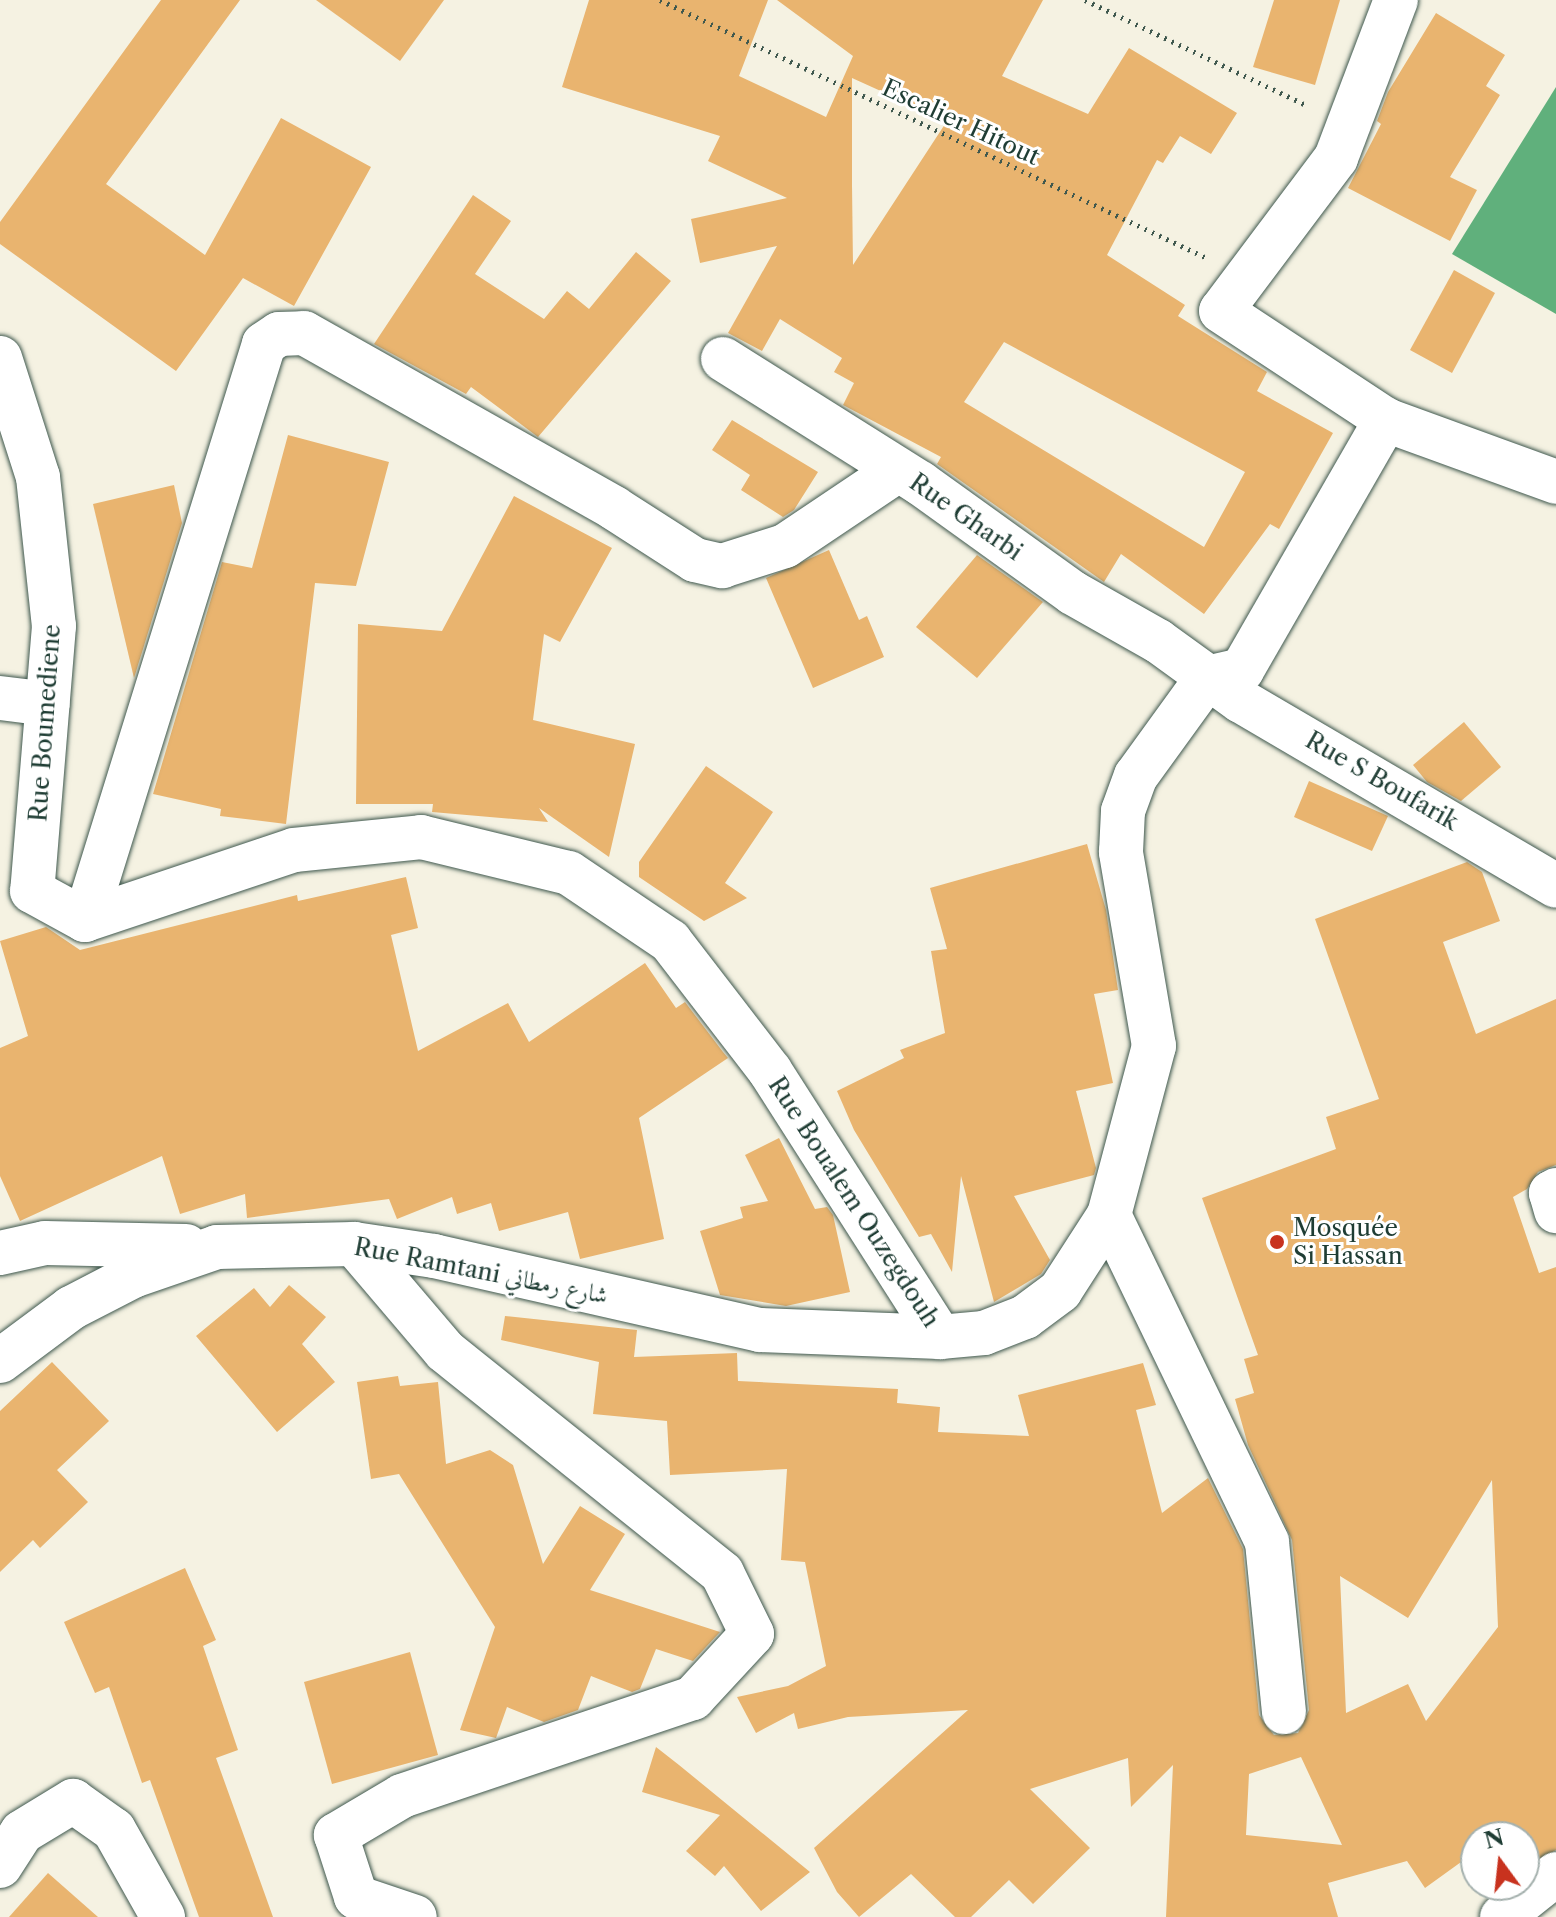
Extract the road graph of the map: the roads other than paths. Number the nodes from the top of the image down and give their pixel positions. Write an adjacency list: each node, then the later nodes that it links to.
1 (1396, 0): 4 (street)
2 (0, 358): 9 (street, Rue Boumediene)
3 (723, 359): 5 (street, Rue Gharbi)
4 (1386, 420): 6 (street); 7 (street, Rue Boualem Ouzegdouh)
5 (898, 470): 7 (street, Rue Gharbi); 12 (street)
6 (1556, 482)
7 (1230, 683): 10 (street, Rue S Boufarik); 15 (street, Rue Boualem Ouzegdouh)
8 (0, 698): 9 (street)
9 (48, 704): 11 (street, Rue Boumediene)
10 (1556, 886)
11 (16, 894): 12 (street, Rue Boumediene)
12 (85, 920): 19 (street, Rue Boualem Ouzegdouh)
13 (1556, 1190): 14 (street)
14 (1556, 1211)
15 (1109, 1215): 19 (street, Rue Boualem Ouzegdouh); 21 (street)
16 (354, 1244): 17 (street, Rue Ramtani شارع رمطاني); 19 (street, Rue Ramtani شارع رمطاني); 25 (street)
17 (217, 1247): 18 (street); 20 (street, Rue Ramtani شارع رمطاني)
18 (0, 1253)
19 (940, 1337)
20 (0, 1361)
21 (1284, 1712)
22 (0, 1866): 24 (street)
23 (1556, 1874): 26 (street)
24 (163, 1917)
25 (415, 1917)
26 (1502, 1917)

